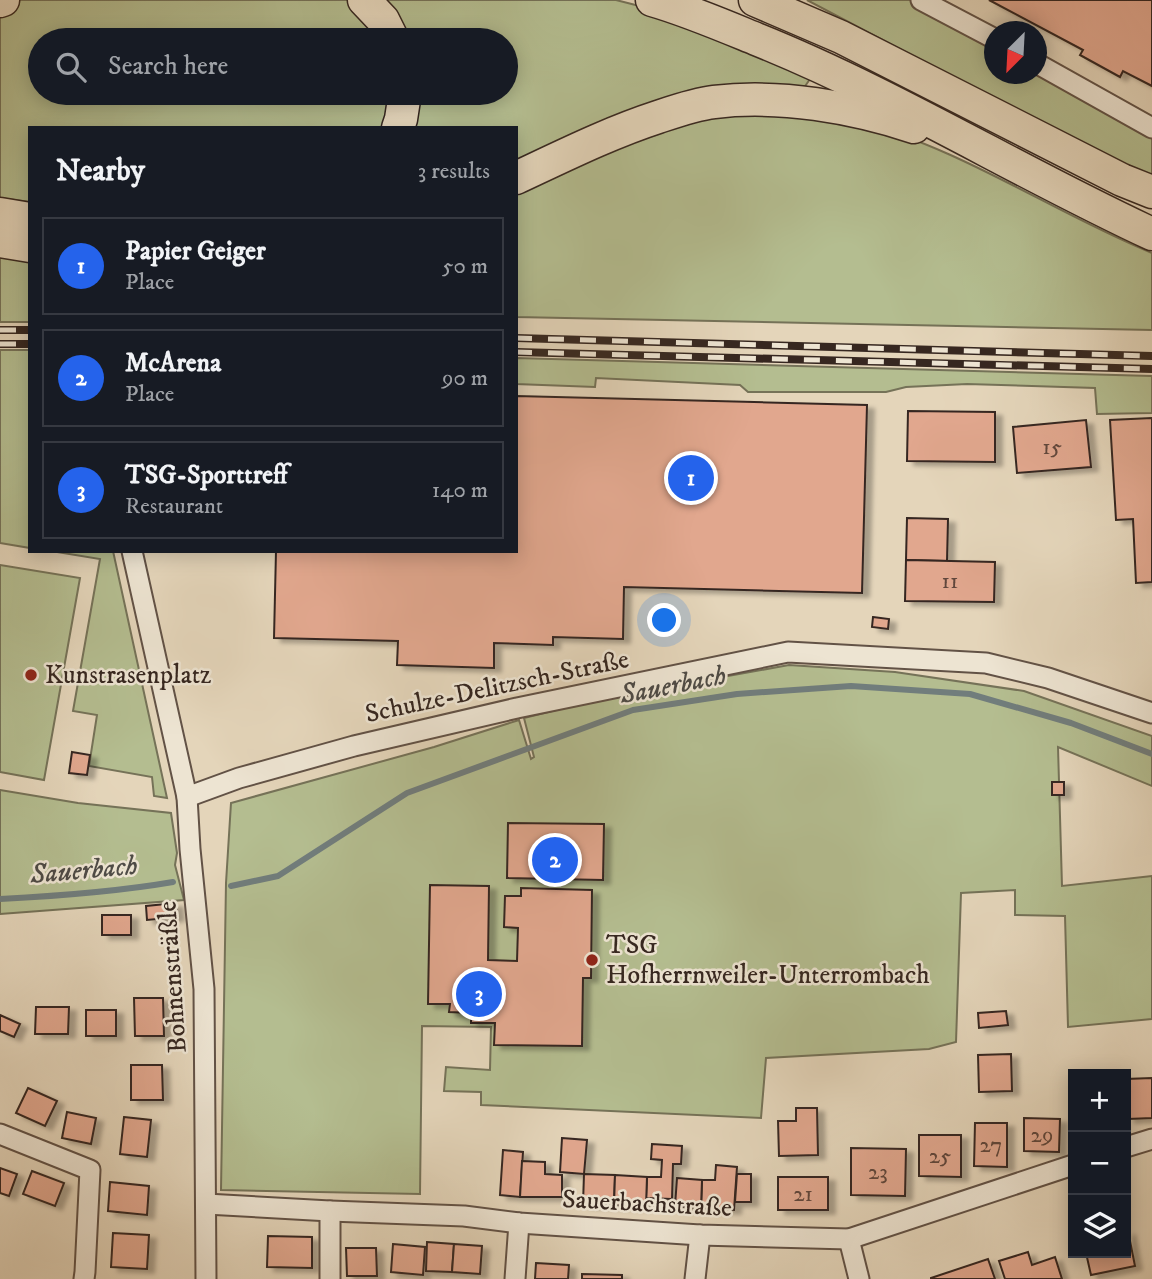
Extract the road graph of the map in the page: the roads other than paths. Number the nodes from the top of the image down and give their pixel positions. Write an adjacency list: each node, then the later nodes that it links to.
1 (364, 0): 5 (highway)
2 (652, 0): 11 (highway)
3 (755, 0): 13 (highway)
4 (921, 0): 6 (street)
5 (387, 28)
6 (984, 33)
7 (1047, 69): 10 (street)
8 (403, 105): 9 (highway)
9 (399, 126)
10 (1152, 128)
11 (1004, 160): 12 (highway); 16 (highway)
12 (518, 177)
13 (1152, 192)
14 (0, 214): 15 (highway)
15 (28, 219)
16 (1152, 234)
17 (0, 241): 18 (highway)
18 (28, 246)
19 (132, 553): 21 (street, Bohnensträßle)
20 (1152, 713): 21 (street, Schulze-Delitzsch-Straße)
21 (187, 797): 26 (street, Bohnensträßle)
22 (0, 1133): 31 (street)
23 (1152, 1139): 24 (street)
24 (1131, 1145)
25 (1068, 1167): 30 (street, Sauerbachstraße)
26 (206, 1204): 27 (street, Sauerbachstraße); 32 (street, Bohnensträßle)
27 (330, 1211): 28 (street, Sauerbachstraße); 33 (street)
28 (519, 1223): 29 (street, Sauerbachstraße); 34 (street)
29 (700, 1235): 30 (street, Sauerbachstraße); 35 (street)
30 (849, 1239): 36 (street)
31 (83, 1279)
32 (206, 1279)
33 (330, 1279)
34 (515, 1279)
35 (695, 1279)
36 (859, 1279)

